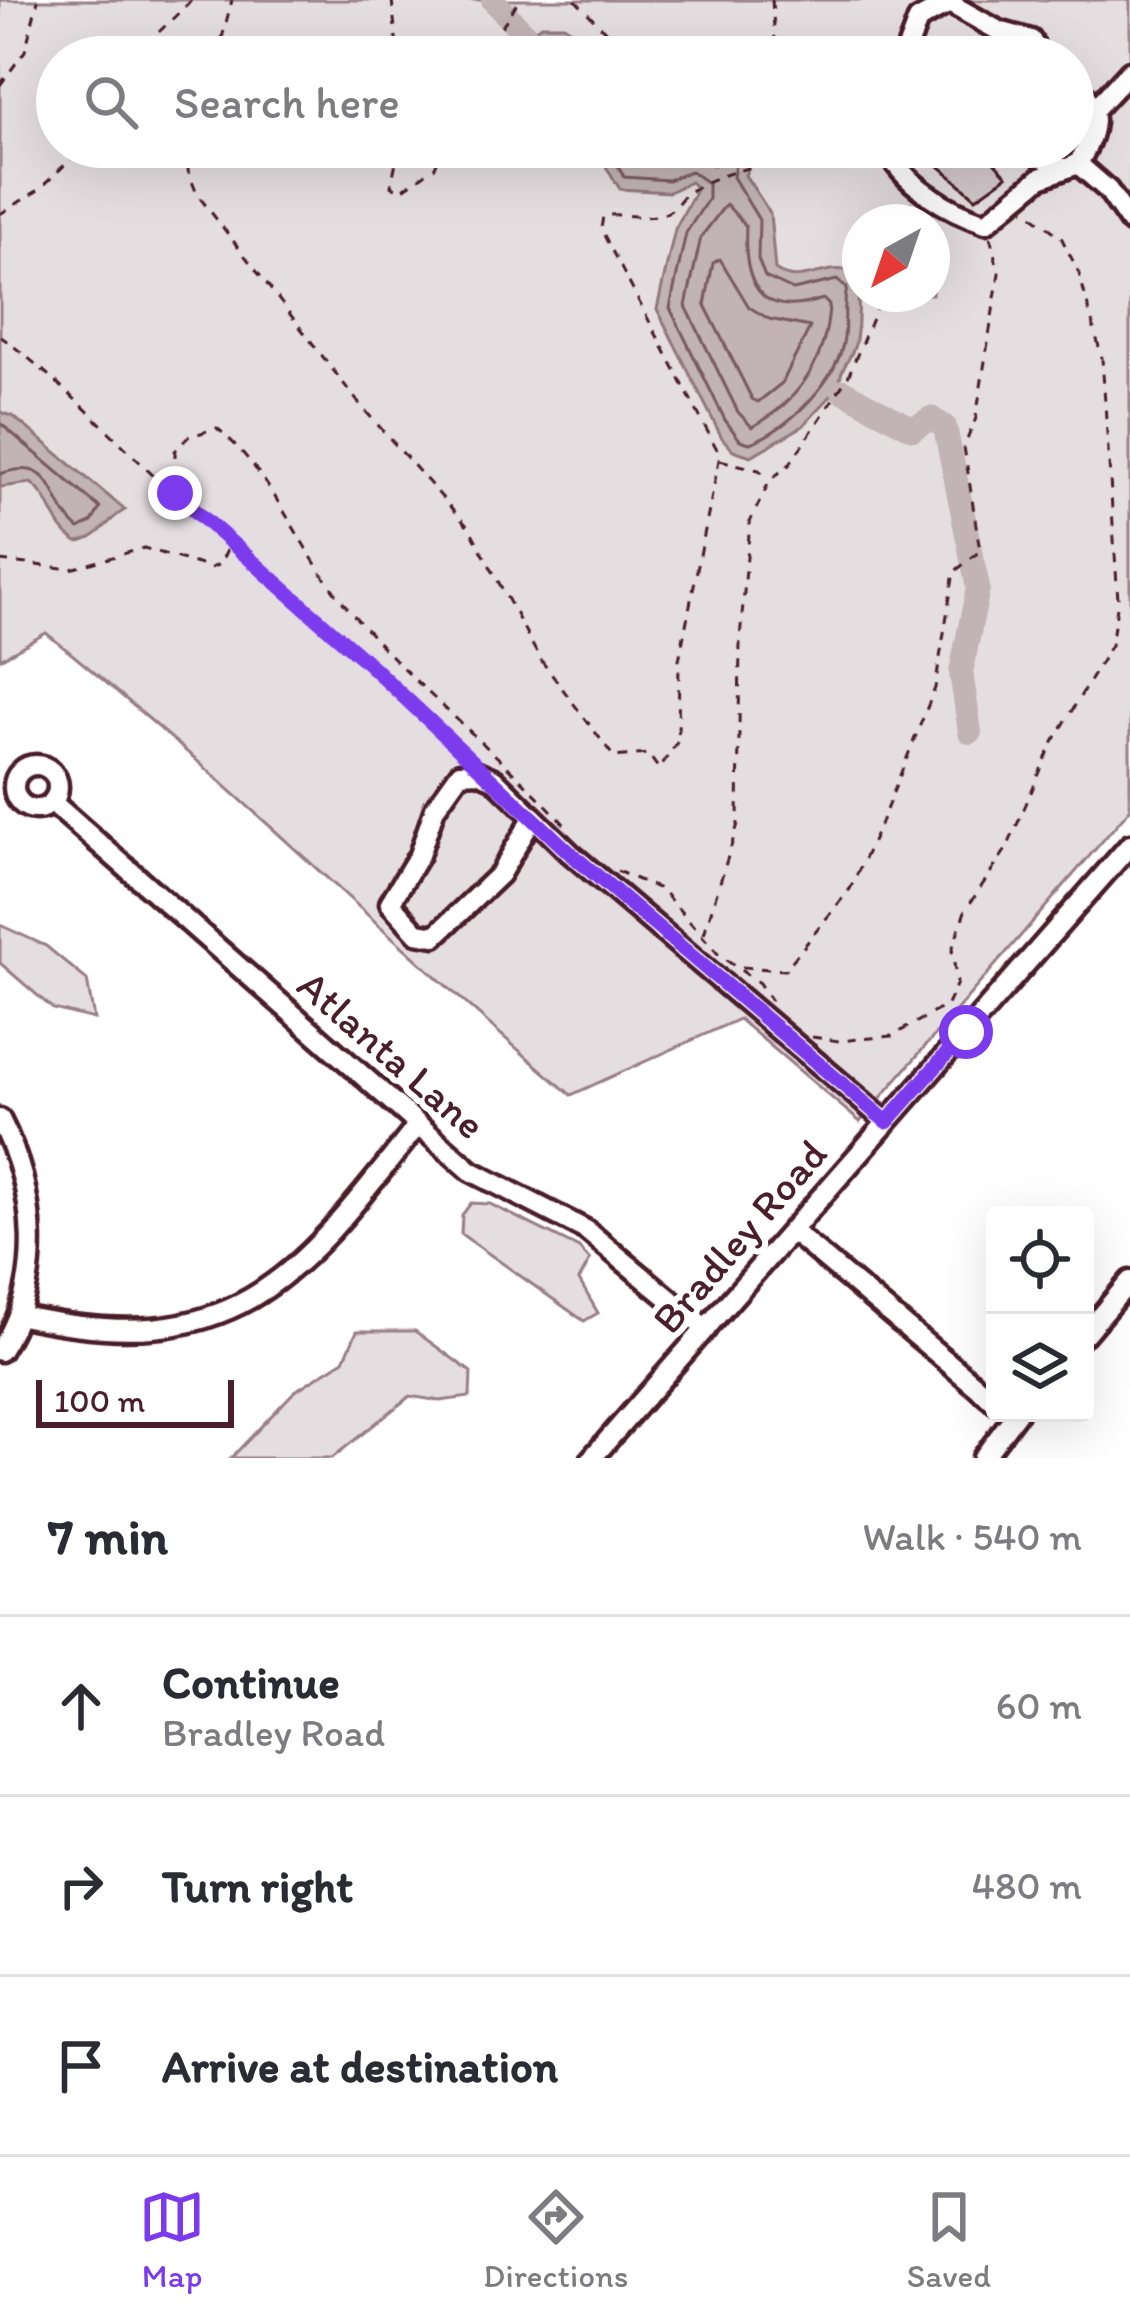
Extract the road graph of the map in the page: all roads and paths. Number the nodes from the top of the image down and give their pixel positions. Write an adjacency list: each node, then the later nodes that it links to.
1 (38, 0): 18 (path)
2 (192, 0): 9 (path)
3 (232, 0): 10 (path)
4 (392, 0): 11 (path)
5 (575, 0): 13 (path)
6 (772, 0): 14 (path)
7 (517, 2): 12 (path)
8 (966, 5): 15 (street); 16 (street)
9 (152, 36)
10 (223, 36)
11 (393, 36)
12 (493, 36)
13 (610, 36)
14 (775, 36)
15 (912, 36)
16 (1024, 36)
17 (1130, 70): 19 (street)
18 (0, 85)
19 (1094, 110): 20 (street)
20 (1094, 131)
21 (62, 168): 33 (path)
22 (188, 168): 37 (path)
23 (392, 168): 24 (path)
24 (433, 168)
25 (757, 168): 37 (path)
26 (899, 168): 29 (street)
27 (1064, 168): 30 (street)
28 (1073, 168): 32 (street)
29 (919, 186): 31 (path); 34 (street)
30 (1012, 201): 34 (street); 51 (path)
31 (910, 204)
32 (1127, 211)
33 (0, 214)
34 (986, 223): 49 (path)
35 (875, 312): 38 (path)
36 (0, 336): 39 (path)
37 (719, 460): 38 (path)
38 (770, 480): 48 (path)
39 (175, 493): 40 (path); 45 (path)
40 (230, 545): 41 (path); 42 (path)
41 (0, 561)
42 (478, 772): 44 (street); 44 (street)
43 (52, 803): 54 (street, Atlanta Lane)
44 (533, 818): 53 (street)
45 (567, 826)
46 (1130, 845): 53 (street, Bradley Road)
47 (610, 867): 48 (path)
48 (704, 936): 49 (path)
49 (740, 967): 50 (path)
50 (777, 1011)
51 (812, 1037)
52 (0, 1119): 57 (street)
53 (887, 1122): 55 (street, Bradley Road)
54 (417, 1126): 57 (street); 59 (street, Atlanta Lane)
55 (792, 1231): 59 (street, Bradley Road); 61 (street)
56 (1130, 1281): 58 (street)
57 (22, 1316): 60 (street)
58 (1094, 1323)
59 (706, 1329): 63 (street, Bradley Road)
60 (0, 1351)
61 (986, 1394)
62 (1008, 1422): 64 (street)
63 (592, 1458)
64 (983, 1458)

